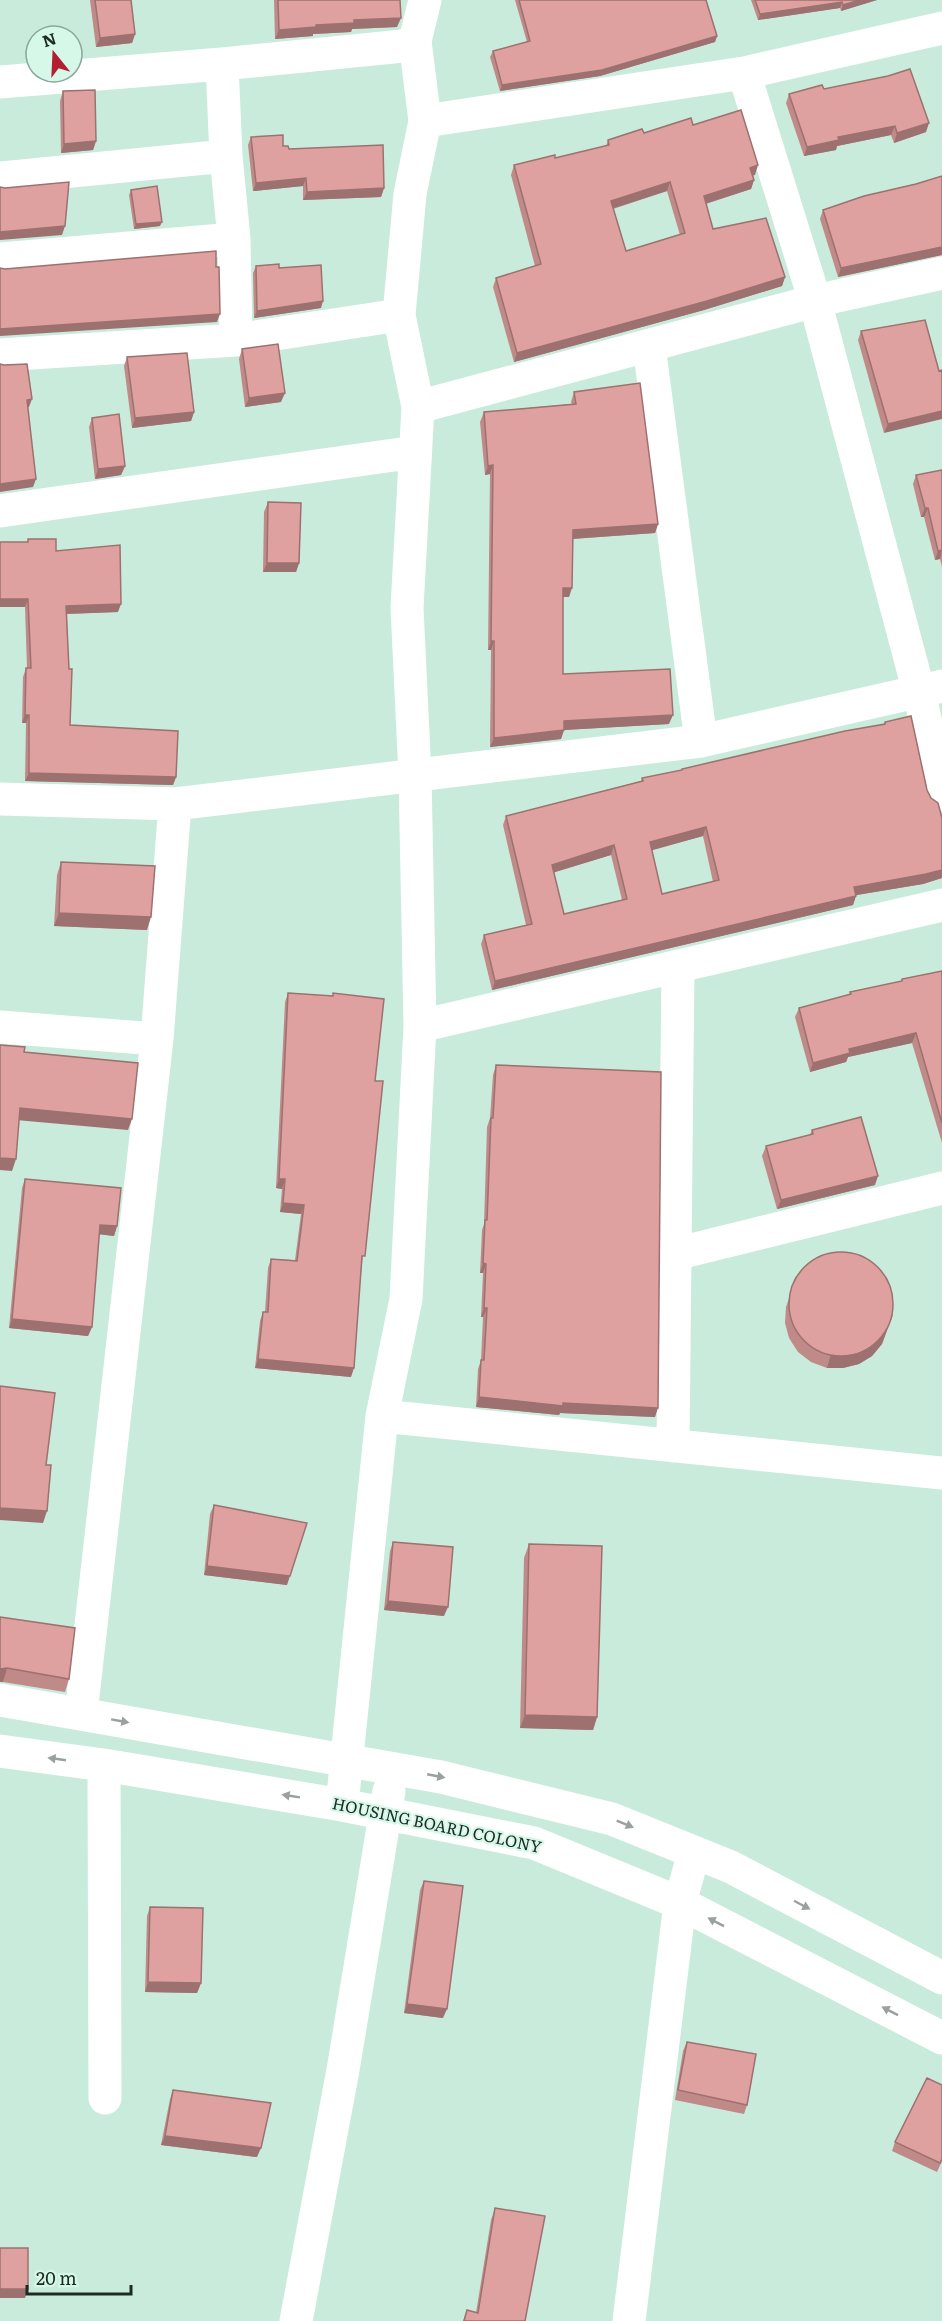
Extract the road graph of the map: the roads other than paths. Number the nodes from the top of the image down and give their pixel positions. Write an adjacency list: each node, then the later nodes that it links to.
1 (424, 0): 3 (street)
2 (942, 28): 5 (street)
3 (415, 41): 4 (street); 7 (street)
4 (222, 64): 6 (street); 8 (street)
5 (744, 73): 7 (street); 13 (street)
6 (0, 82)
7 (425, 121): 14 (street)
8 (226, 156): 9 (street); 10 (street)
9 (0, 178)
10 (234, 239): 11 (street); 15 (street)
11 (0, 259)
12 (942, 273): 13 (street)
13 (815, 301): 16 (street); 21 (street)
14 (399, 315): 15 (street); 18 (street)
15 (236, 340): 17 (street)
16 (649, 346): 18 (street); 22 (street)
17 (0, 355)
18 (418, 406): 19 (street)
19 (414, 452): 20 (street); 23 (street)
20 (0, 511)
21 (930, 689): 22 (street); 24 (street)
22 (701, 741): 23 (street)
23 (415, 775): 26 (street); 29 (street)
24 (942, 795)
25 (0, 799): 26 (street)
26 (175, 804): 31 (street)
27 (942, 905): 28 (street)
28 (678, 966): 29 (street); 33 (street)
29 (420, 1026): 34 (street)
30 (0, 1027): 31 (street)
31 (157, 1038): 38 (street)
32 (942, 1188): 33 (street)
33 (675, 1254): 35 (street)
34 (382, 1416): 35 (street); 40 (street)
35 (673, 1446): 36 (street)
36 (942, 1473)
37 (0, 1700): 38 (street)
38 (81, 1714): 40 (street, one-way to 40)
39 (0, 1751): 41 (street, HOUSING BOARD COLONY, one-way to 39)
40 (348, 1761): 42 (street); 43 (street)
41 (104, 1765): 43 (street, HOUSING BOARD COLONY, one-way to 41); 49 (street)
42 (393, 1768): 44 (street); 45 (street, one-way to 45)
43 (342, 1805): 44 (street, HOUSING BOARD COLONY)
44 (385, 1813): 46 (street, HOUSING BOARD COLONY); 50 (street)
45 (693, 1852): 46 (street); 47 (street, one-way to 47)
46 (680, 1903): 48 (street, HOUSING BOARD COLONY, one-way to 46); 51 (street)
47 (942, 1978)
48 (942, 2038)
49 (105, 2098)
50 (296, 2321)
51 (629, 2321)

